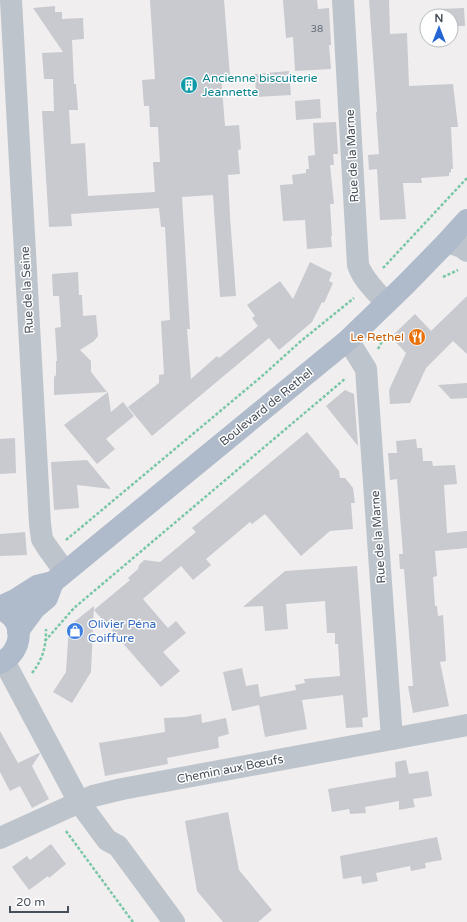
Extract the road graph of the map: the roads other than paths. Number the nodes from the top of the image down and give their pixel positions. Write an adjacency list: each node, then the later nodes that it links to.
1 (11, 0): 8 (street, Rue de la Seine)
2 (343, 0): 6 (street, Rue de la Marne)
3 (467, 220): 4 (main road, Boulevard de Rethel)
4 (448, 242): 5 (street); 6 (main road, Boulevard de Rethel)
5 (467, 251)
6 (386, 303): 7 (main road, Boulevard de Rethel)
7 (348, 340): 8 (main road, Boulevard de Rethel); 13 (street, Rue de la Marne)
8 (59, 577): 9 (main road, Boulevard de Rethel); 10 (main road, Boulevard de Rethel)
9 (0, 608): 10 (main road)
10 (18, 631): 11 (main road)
11 (2, 662): 14 (street)
12 (467, 724): 13 (street, Chemin aux Bœufs)
13 (392, 739): 14 (street, Chemin aux Bœufs)
14 (79, 802): 15 (street, Chemin aux Bœufs); 16 (street)
15 (0, 838)
16 (107, 840): 17 (street); 18 (street)
17 (161, 922)
18 (174, 922)

